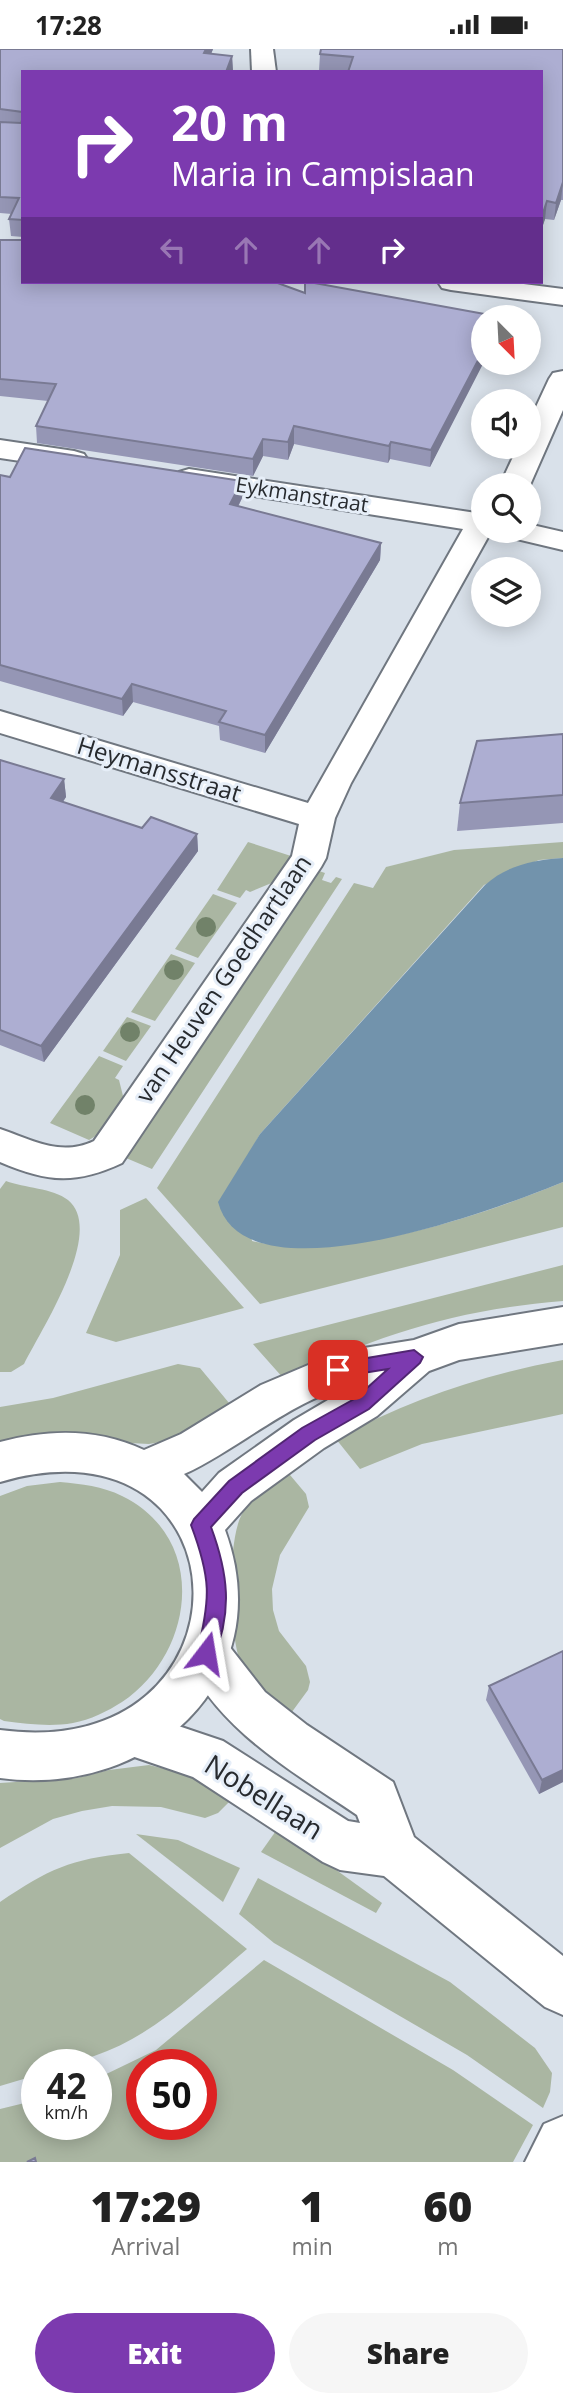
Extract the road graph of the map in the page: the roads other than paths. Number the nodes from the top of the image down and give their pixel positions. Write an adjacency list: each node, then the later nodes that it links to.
1 (262, 49): 2 (street)
2 (264, 70)
3 (466, 284): 4 (street)
4 (563, 297)
5 (563, 379): 9 (street)
6 (0, 449): 7 (street)
7 (103, 465)
8 (157, 473): 10 (street, Eykmanstraat)
9 (520, 473)
10 (471, 520)
11 (541, 536): 13 (street)
12 (471, 541): 15 (street, van Heuven Goedhartlaan)
13 (563, 541)
14 (0, 722): 15 (street, Heymansstraat)
15 (318, 818): 16 (street, van Heuven Goedhartlaan)
16 (0, 1145)
17 (563, 1325): 18 (street)
18 (414, 1357): 20 (street); 21 (street)
19 (0, 1462): 20 (street)
20 (145, 1470): 21 (street)
21 (201, 1525): 22 (street)
22 (206, 1653): 23 (street); 25 (street)
23 (134, 1734): 24 (street); 25 (street, Nobellaan)
24 (0, 1754)
25 (395, 1853): 26 (street)
26 (563, 1989)
27 (563, 2143): 28 (street)
28 (552, 2162)

